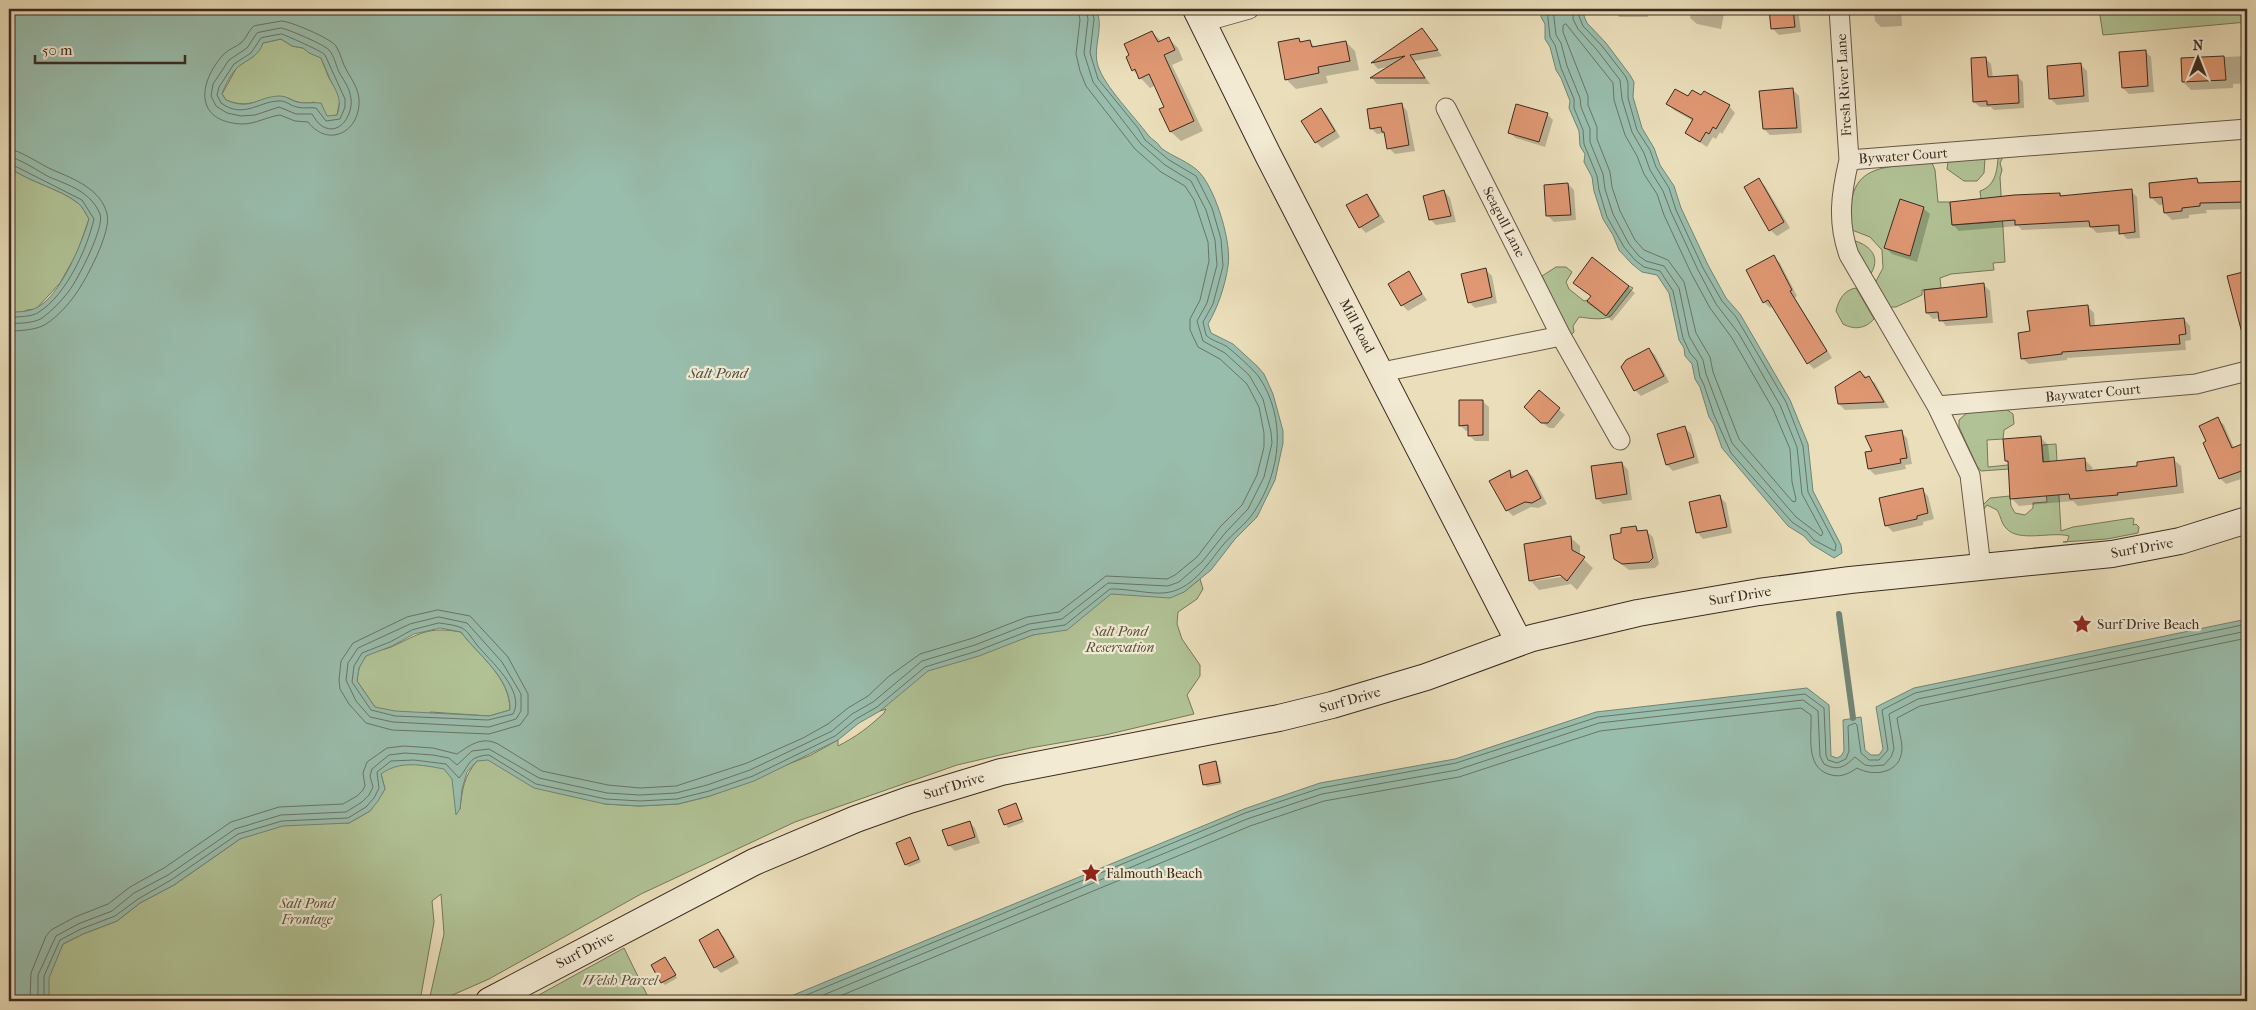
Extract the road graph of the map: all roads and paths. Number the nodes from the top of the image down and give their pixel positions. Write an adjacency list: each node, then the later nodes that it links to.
1 (1249, 9): 3 (street)
2 (1839, 9): 6 (street, Fresh River Lane)
3 (1200, 15): 9 (main road, Mill Road)
4 (1446, 108): 7 (street, Seagull Lane)
5 (2247, 129): 6 (street, Bywater Court)
6 (1848, 160): 10 (street, Bywater Court)
7 (1561, 336): 9 (street); 11 (street, Seagull Lane)
8 (2247, 371): 10 (street, Baywater Court)
9 (1382, 372): 14 (main road, Mill Road)
10 (1938, 406): 13 (street, Bywater Court)
11 (1620, 440)
12 (2247, 520): 13 (main road, Surf Drive)
13 (1981, 567): 14 (main road, Surf Drive)
14 (1519, 642): 15 (main road, Surf Drive)
15 (488, 1001)

